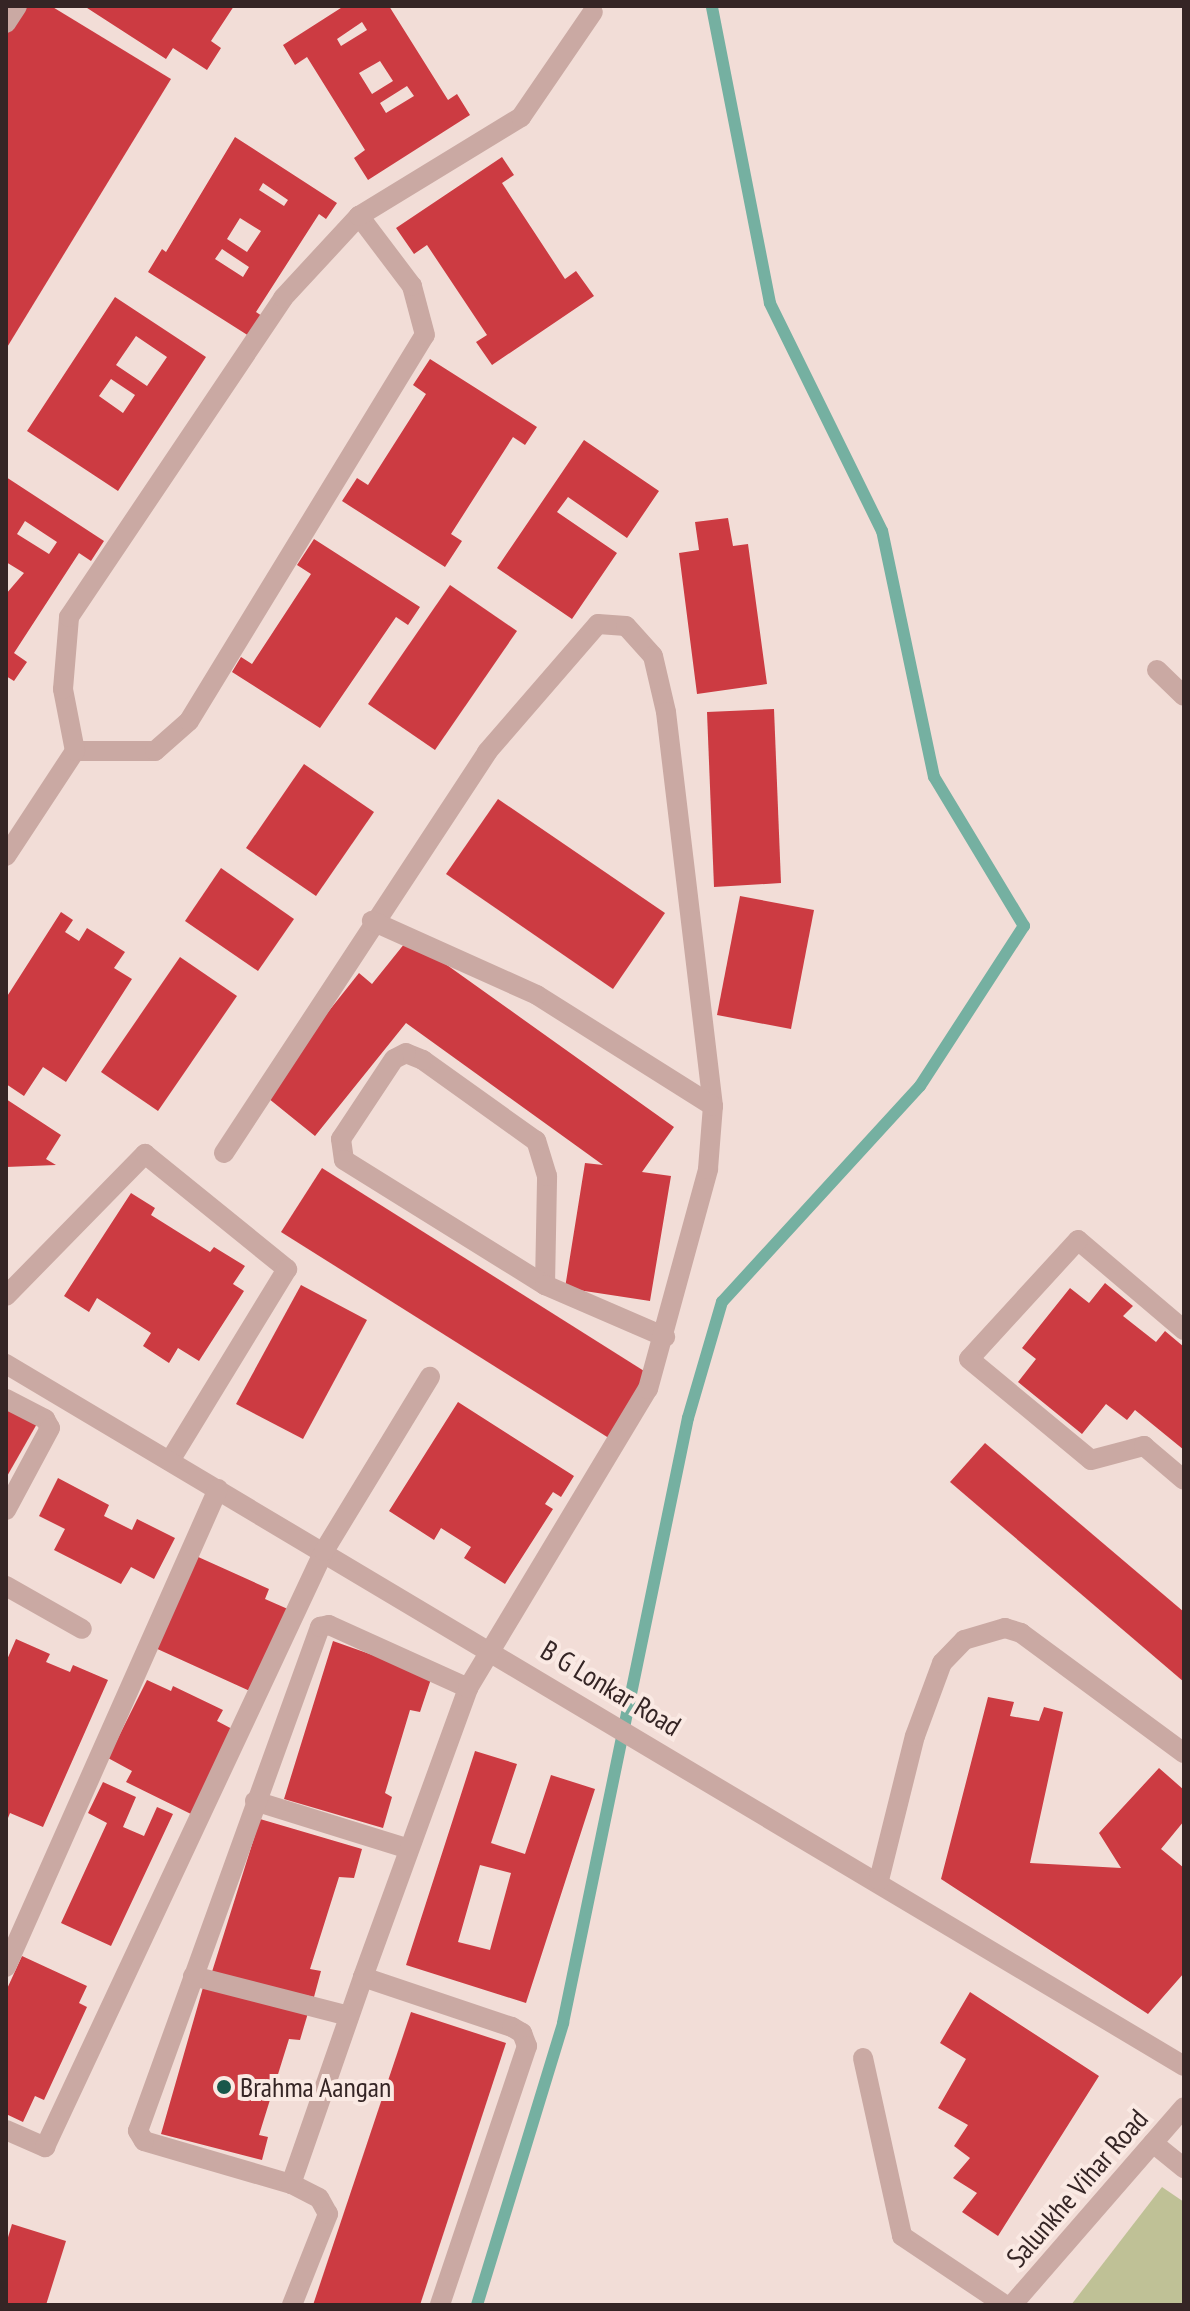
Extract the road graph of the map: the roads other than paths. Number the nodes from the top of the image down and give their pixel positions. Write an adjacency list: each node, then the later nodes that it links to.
1 (17, 6): 3 (street)
2 (593, 12): 4 (street)
3 (6, 23)
4 (359, 216): 7 (street); 7 (street)
5 (1157, 670): 6 (street)
6 (1184, 696)
7 (75, 751): 8 (street)
8 (6, 856)
9 (372, 921): 10 (street); 10 (street); 11 (street)
10 (713, 1106): 15 (street)
11 (224, 1153)
12 (545, 1285): 12 (street); 15 (street)
13 (6, 1296): 19 (street)
14 (1184, 1330): 20 (street)
15 (665, 1337): 26 (street)
16 (6, 1364): 19 (street, B G Lonkar Road)
17 (430, 1377): 23 (street)
18 (6, 1399): 22 (street)
19 (170, 1461): 21 (street, B G Lonkar Road)
20 (1184, 1480)
21 (218, 1489): 23 (street, B G Lonkar Road); 32 (street)
22 (6, 1510)
23 (324, 1551): 26 (street, B G Lonkar Road); 39 (street)
24 (6, 1586): 25 (street)
25 (82, 1629)
26 (489, 1648): 27 (street); 31 (street, B G Lonkar Road)
27 (468, 1688): 29 (street); 30 (street)
28 (1184, 1753): 31 (street)
29 (255, 1801): 30 (street); 33 (street)
30 (409, 1849): 34 (street)
31 (879, 1880): 37 (street, B G Lonkar Road)
32 (6, 1967)
33 (193, 1976): 35 (street); 42 (street)
34 (363, 1977): 35 (street); 44 (street)
35 (349, 2016): 42 (street)
36 (863, 2058): 45 (street)
37 (1184, 2066)
38 (1184, 2107): 40 (street, Salunkhe Vihar Road)
39 (6, 2130)
40 (1153, 2143): 41 (street); 46 (street, Salunkhe Vihar Road)
41 (1184, 2168)
42 (291, 2184): 43 (street)
43 (292, 2305)
44 (440, 2305)
45 (1005, 2305)
46 (1012, 2305)

